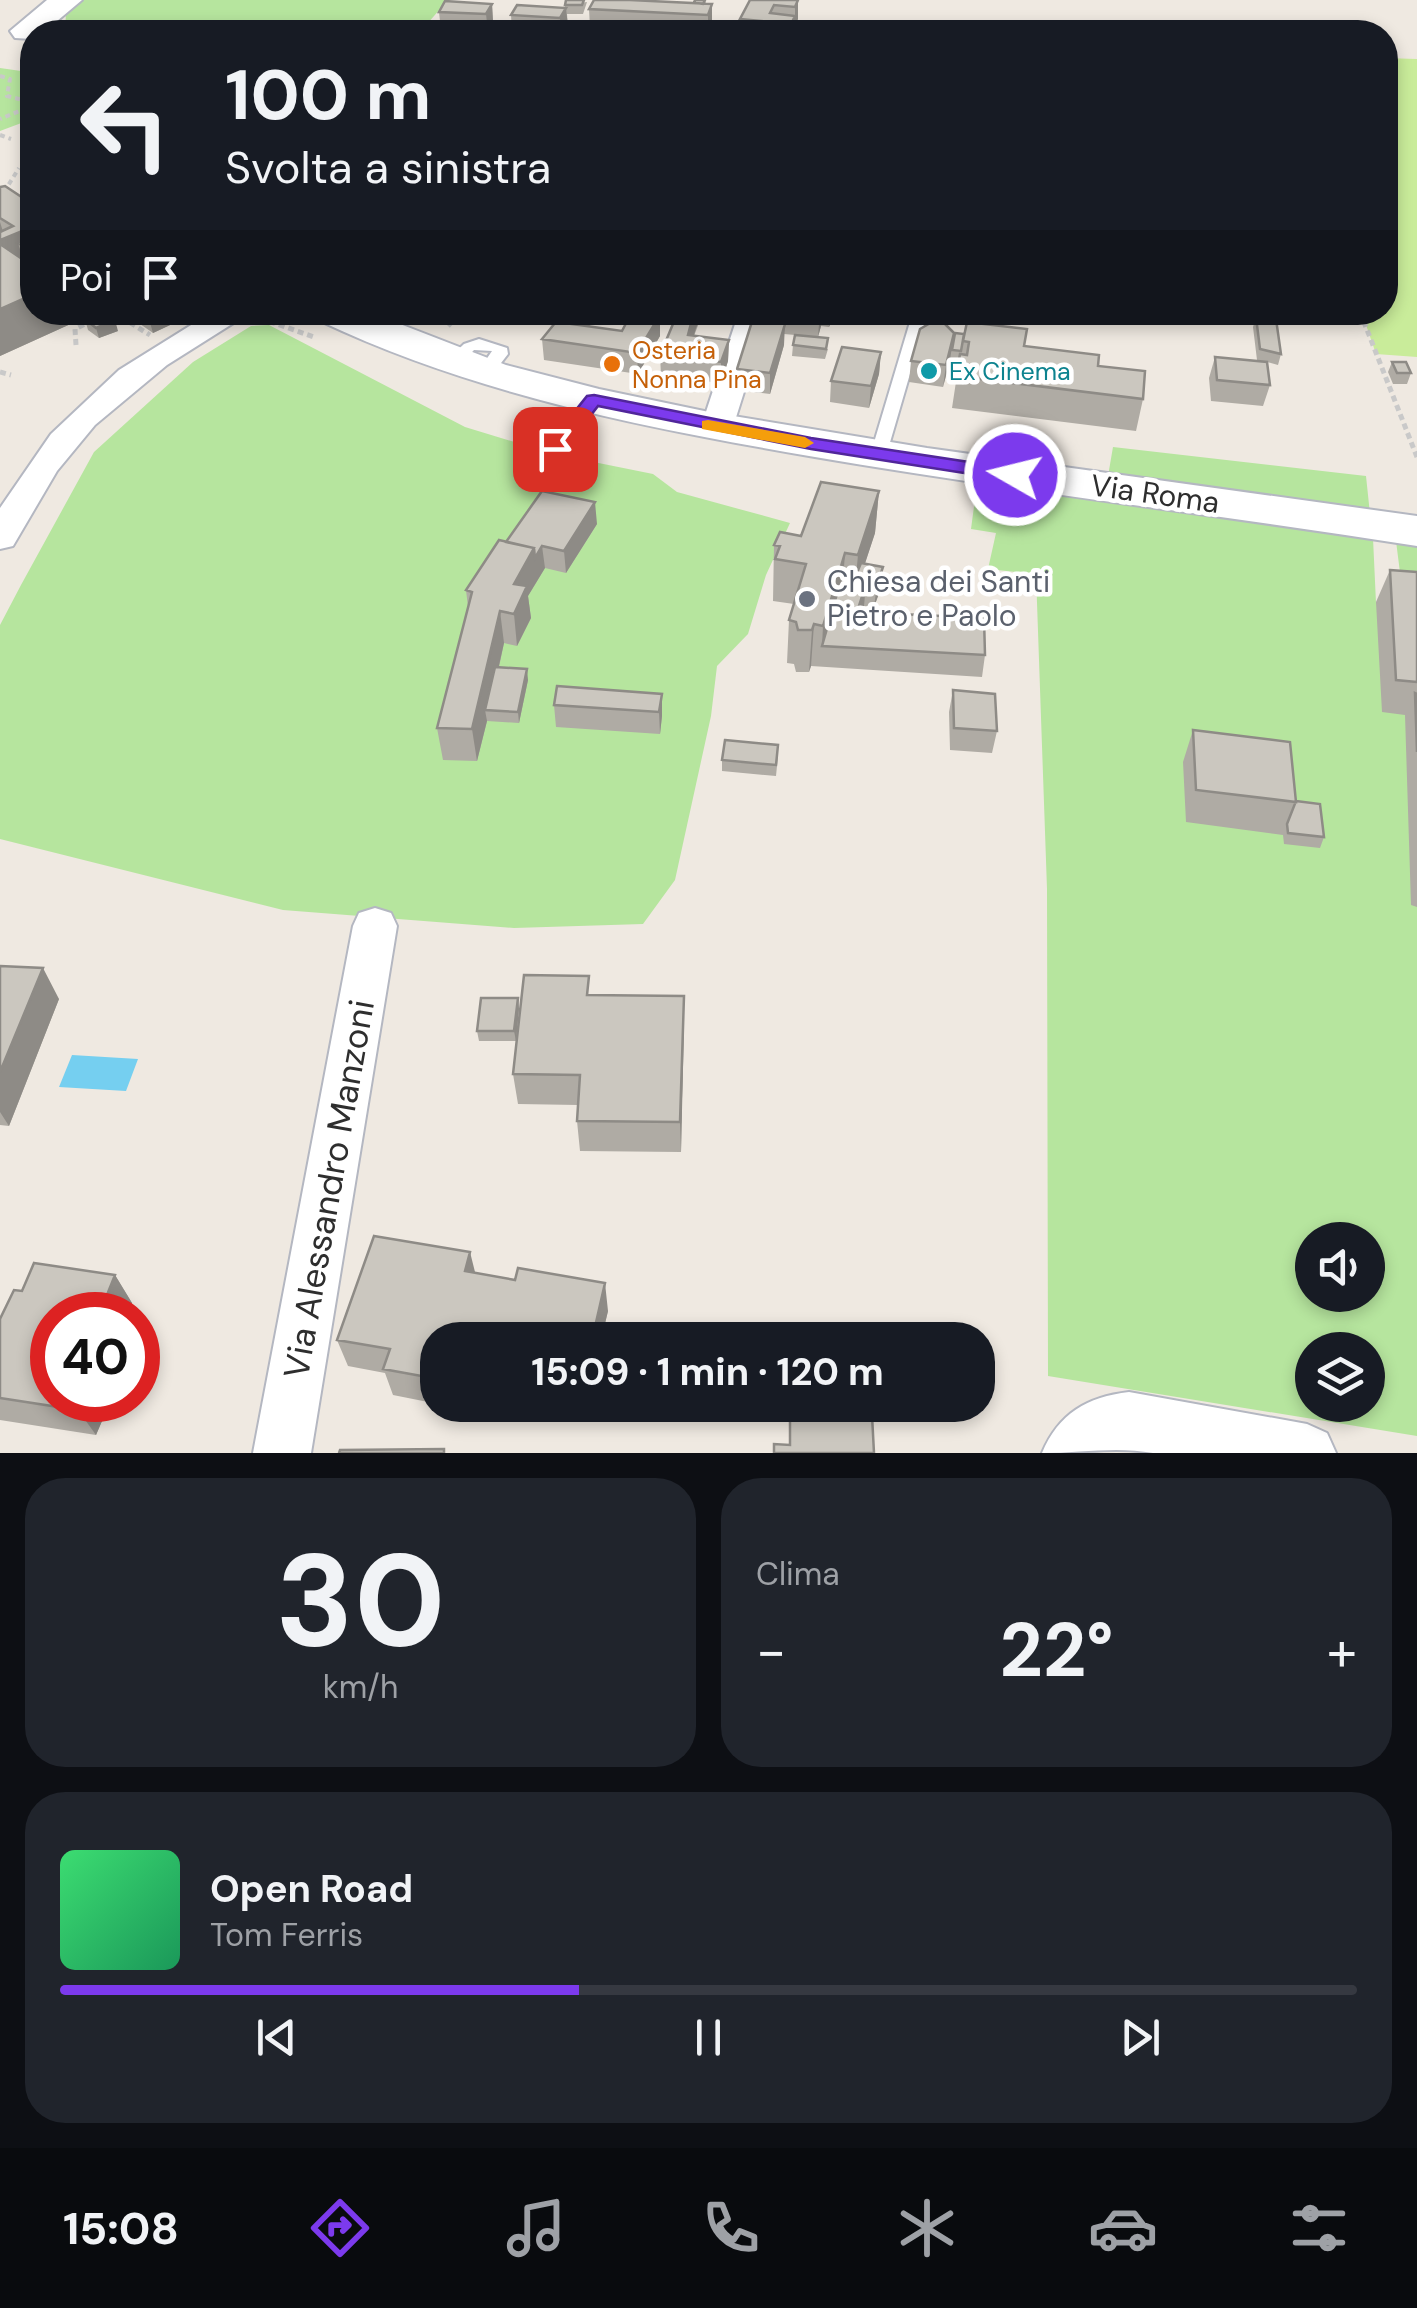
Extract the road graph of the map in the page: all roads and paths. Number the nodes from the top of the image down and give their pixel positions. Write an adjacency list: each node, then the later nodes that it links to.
1 (67, 0): 2 (street)
2 (47, 20)
3 (18, 49): 4 (path)
4 (20, 100)
5 (0, 135): 6 (path)
6 (12, 139)
7 (20, 168): 8 (path)
8 (18, 202)
9 (83, 325): 15 (path)
10 (214, 325): 24 (street)
11 (366, 325): 18 (street, Via Roma)
12 (750, 325): 19 (street)
13 (917, 325): 21 (lane)
14 (1365, 325): 22 (path)
15 (76, 344)
16 (0, 372): 17 (path)
17 (11, 376)
18 (594, 400): 19 (street, Via Roma); 20 (lane)
19 (717, 427): 21 (street, Via Roma)
20 (555, 449)
21 (878, 456): 23 (street, Via Roma)
22 (1417, 457)
23 (1417, 532)
24 (0, 538)
25 (375, 926): 26 (street, Via Alessandro Manzoni)
26 (282, 1453)
27 (1071, 1453): 28 (street)
28 (1308, 1453)

